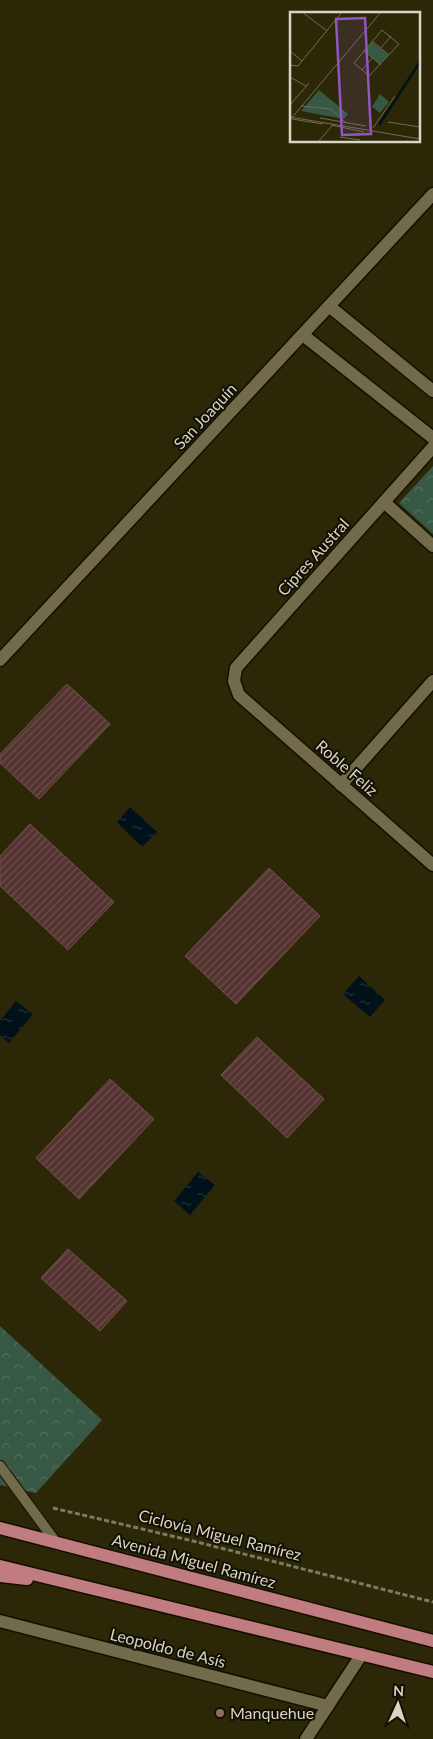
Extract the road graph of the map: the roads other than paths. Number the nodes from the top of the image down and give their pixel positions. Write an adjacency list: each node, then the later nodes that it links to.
1 (433, 194): 2 (street, San Joaquín)
2 (329, 306): 3 (street, San Joaquín); 4 (street)
3 (303, 335): 5 (street); 9 (street, San Joaquín)
4 (433, 391)
5 (433, 438)
6 (433, 447): 7 (street, Cipres Austral)
7 (384, 502): 8 (street); 11 (street, Cipres Austral)
8 (433, 546)
9 (0, 660)
10 (433, 681): 12 (street)
11 (239, 695): 12 (street, Roble Feliz)
12 (341, 785): 13 (street, Roble Feliz)
13 (433, 865)
14 (0, 1466): 16 (lane)
15 (0, 1528): 16 (main road, Avenida Miguel Ramírez)
16 (55, 1541): 21 (main road, Avenida Miguel Ramírez)
17 (0, 1566): 19 (main road)
18 (0, 1576): 19 (main road)
19 (79, 1585): 22 (main road)
20 (0, 1621): 24 (street, Leopoldo de Asís)
21 (433, 1641)
22 (362, 1654): 23 (main road); 24 (street)
23 (433, 1672)
24 (328, 1706): 25 (street)
25 (306, 1739)

